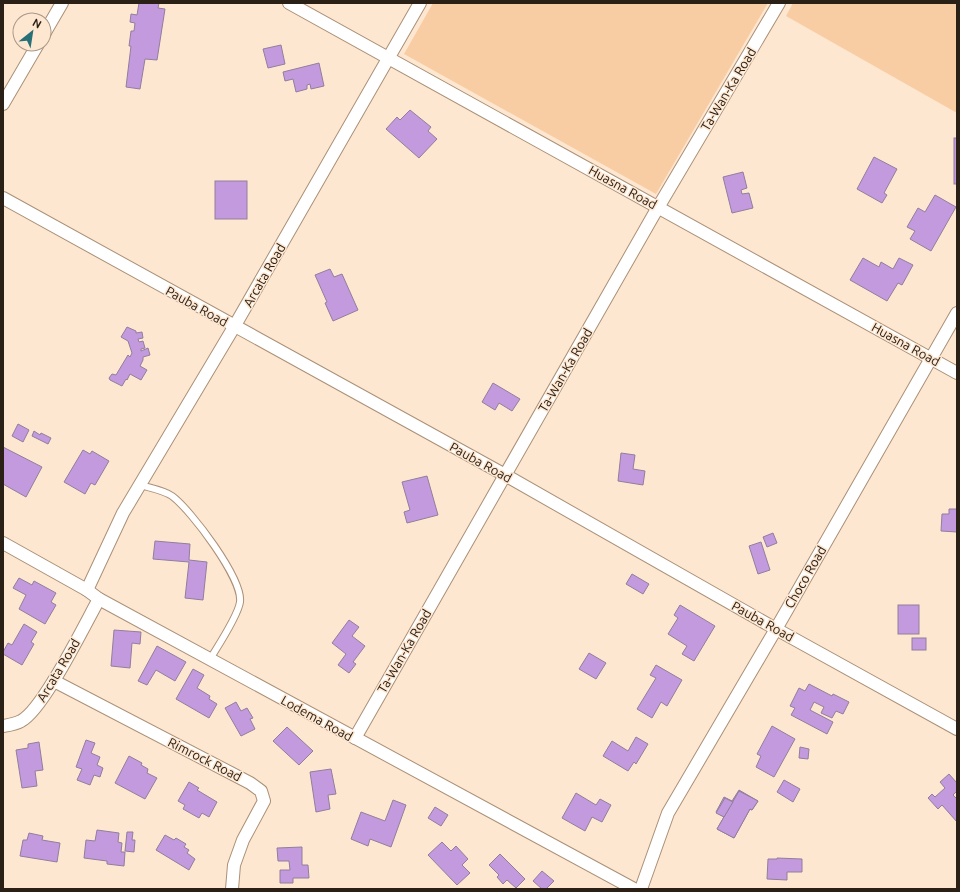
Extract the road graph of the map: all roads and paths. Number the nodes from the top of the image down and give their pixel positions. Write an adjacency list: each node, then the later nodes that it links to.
1 (62, 3): 5 (street)
2 (288, 3): 7 (street, Huasna Road)
3 (420, 3): 7 (street, Arcata Road)
4 (779, 3): 10 (street, Ta-Wan-Ka Road)
5 (52, 20)
6 (33, 52): 8 (street)
7 (388, 58): 10 (street, Huasna Road); 12 (street, Arcata Road)
8 (3, 104)
9 (3, 198): 12 (street, Pauba Road)
10 (659, 207): 13 (street, Huasna Road); 15 (street, Ta-Wan-Ka Road)
11 (957, 312): 13 (street, Choco Road)
12 (234, 327): 15 (street, Pauba Road); 16 (street, Arcata Road)
13 (930, 358): 14 (street, Huasna Road); 20 (street, Choco Road)
14 (957, 373)
15 (504, 475): 20 (street, Pauba Road); 25 (street, Ta-Wan-Ka Road)
16 (140, 485): 18 (street, Arcata Road); 21 (lane)
17 (3, 543): 18 (street, Lodema Road)
18 (87, 590): 19 (street, Lodema Road)
19 (99, 599): 21 (street, Lodema Road); 22 (street, Arcata Road)
20 (776, 629): 24 (street, Pauba Road); 28 (street, Choco Road)
21 (210, 659): 25 (street, Lodema Road)
22 (54, 681): 23 (street, Arcata Road); 26 (street, Rimrock Road)
23 (3, 726)
24 (957, 729)
25 (355, 738): 27 (street, Lodema Road)
26 (232, 889)
27 (634, 889)
28 (641, 889)

